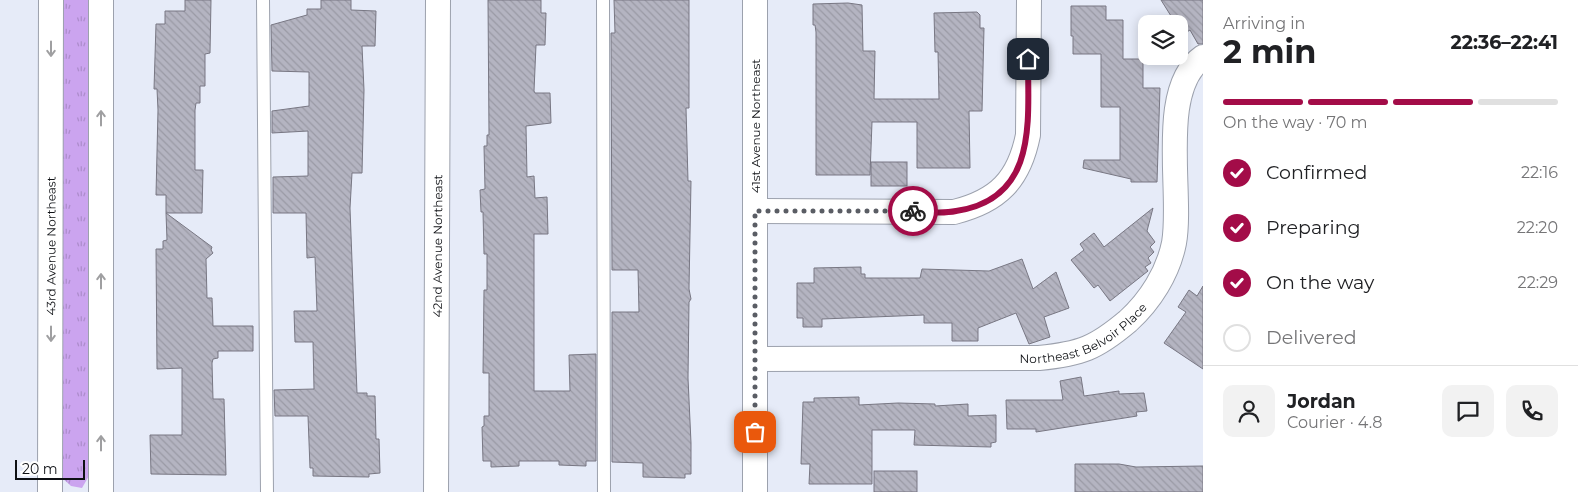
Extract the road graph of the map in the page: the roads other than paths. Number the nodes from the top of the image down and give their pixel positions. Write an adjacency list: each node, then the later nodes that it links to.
1 (51, 0): 11 (street, 43rd Avenue Northeast, one-way to 11)
2 (101, 0): 12 (street, one-way to 2)
3 (263, 0): 13 (lane)
4 (438, 0): 14 (street, 42nd Avenue Northeast)
5 (603, 0): 15 (lane)
6 (756, 0): 9 (street, 41st Avenue Northeast)
7 (1029, 0): 9 (street)
8 (1203, 57): 10 (street, Northeast Belvoir Place)
9 (755, 211): 10 (street, 41st Avenue Northeast)
10 (756, 358): 16 (street, 41st Avenue Northeast)
11 (50, 492)
12 (101, 492)
13 (267, 492)
14 (436, 492)
15 (604, 492)
16 (755, 492)

